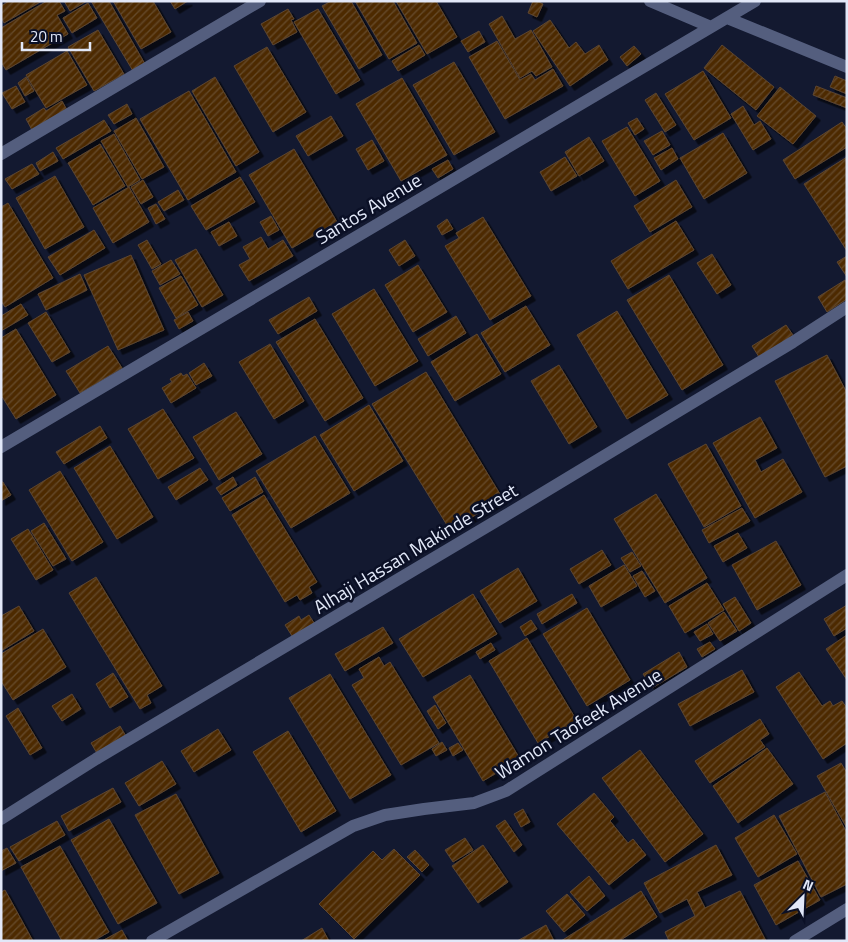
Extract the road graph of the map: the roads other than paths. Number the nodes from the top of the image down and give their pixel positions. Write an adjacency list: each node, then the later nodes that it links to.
1 (260, 1): 7 (street)
2 (650, 1): 5 (street)
3 (755, 1): 4 (street, Santos Avenue)
4 (727, 18): 5 (street, Santos Avenue); 6 (street)
5 (710, 27): 9 (street, Santos Avenue)
6 (847, 67)
7 (1, 154)
8 (847, 307): 11 (street, Alhaji Hassan Makinde Street)
9 (1, 447)
10 (847, 575): 13 (street, Wamon Taofeek Avenue)
11 (1, 819)
12 (847, 909): 14 (street)
13 (152, 941)
14 (794, 941)

